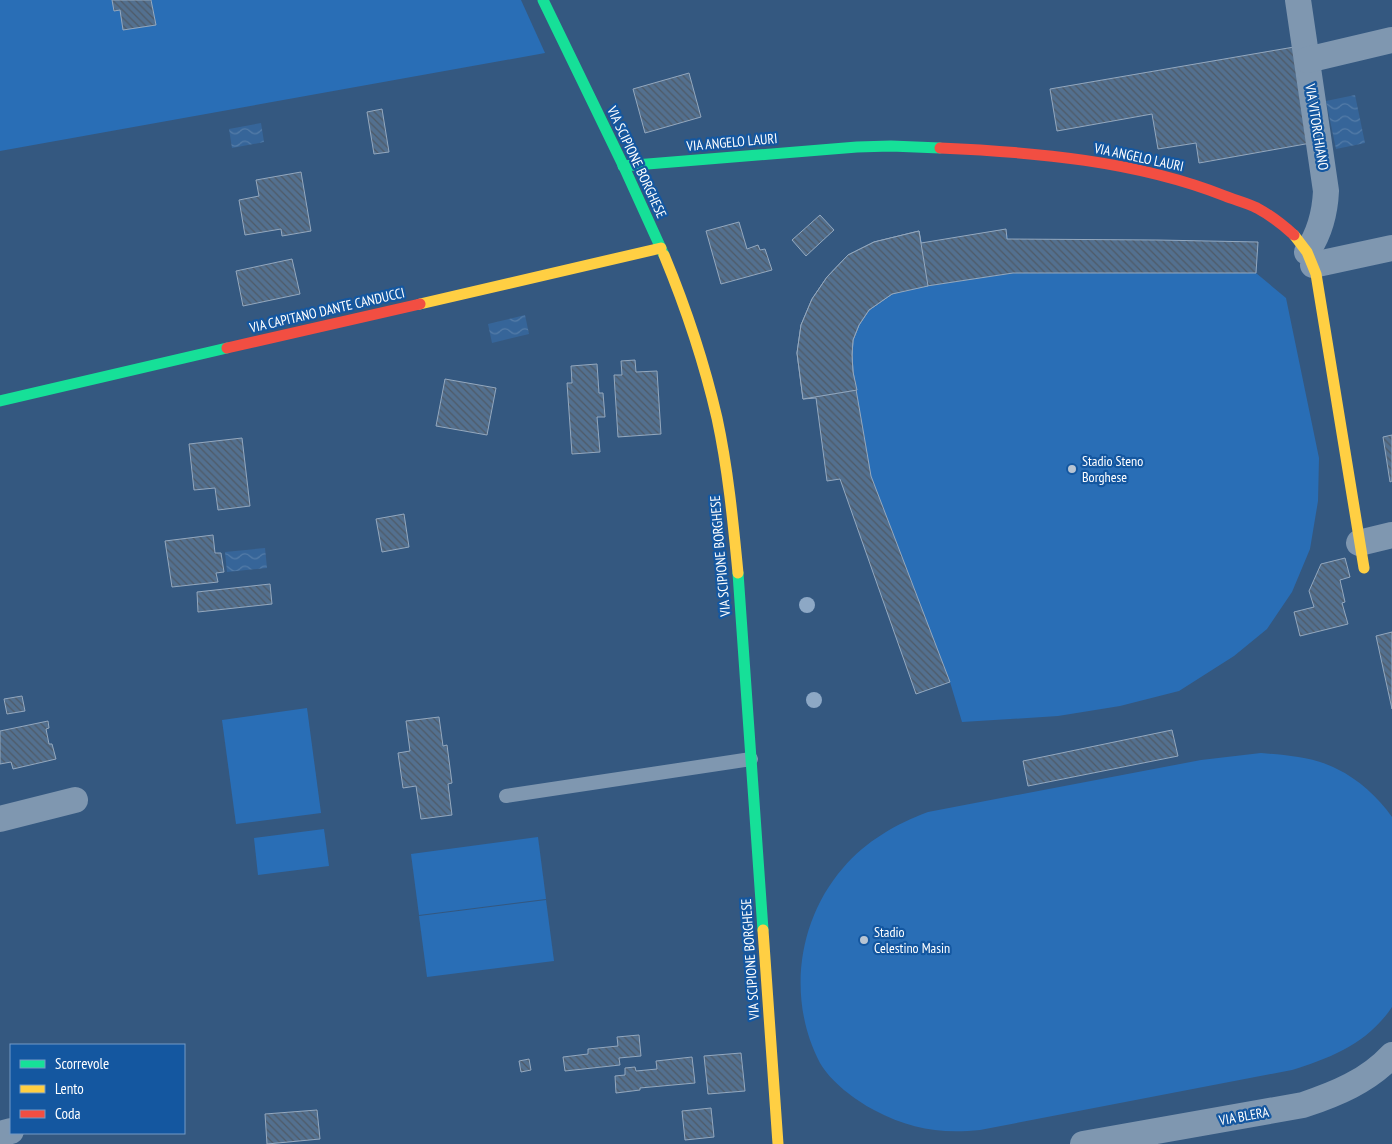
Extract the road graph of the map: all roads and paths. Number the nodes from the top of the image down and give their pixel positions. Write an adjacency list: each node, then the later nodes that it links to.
1 (543, 0): 5 (street, VIA SCIPIONE BORGHESE)
2 (1298, 0): 4 (street, VIA VITORCHIANO)
3 (1392, 40): 4 (street)
4 (1307, 60): 8 (street, VIA VITORCHIANO)
5 (623, 166): 6 (street, VIA SCIPIONE BORGHESE); 8 (street, VIA ANGELO LAURI)
6 (661, 248): 9 (street, VIA CAPITANO DANTE CANDUCCI); 12 (street, VIA SCIPIONE BORGHESE)
7 (1392, 248): 8 (street)
8 (1310, 258): 11 (street, VIA ANGELO LAURI)
9 (0, 401)
10 (1392, 535): 11 (street)
11 (1362, 556)
12 (751, 760): 13 (lane); 17 (street, VIA SCIPIONE BORGHESE)
13 (506, 796)
14 (74, 800): 15 (street)
15 (0, 819)
16 (1392, 1055): 18 (street, VIA BLERA)
17 (778, 1144)
18 (1083, 1144)

